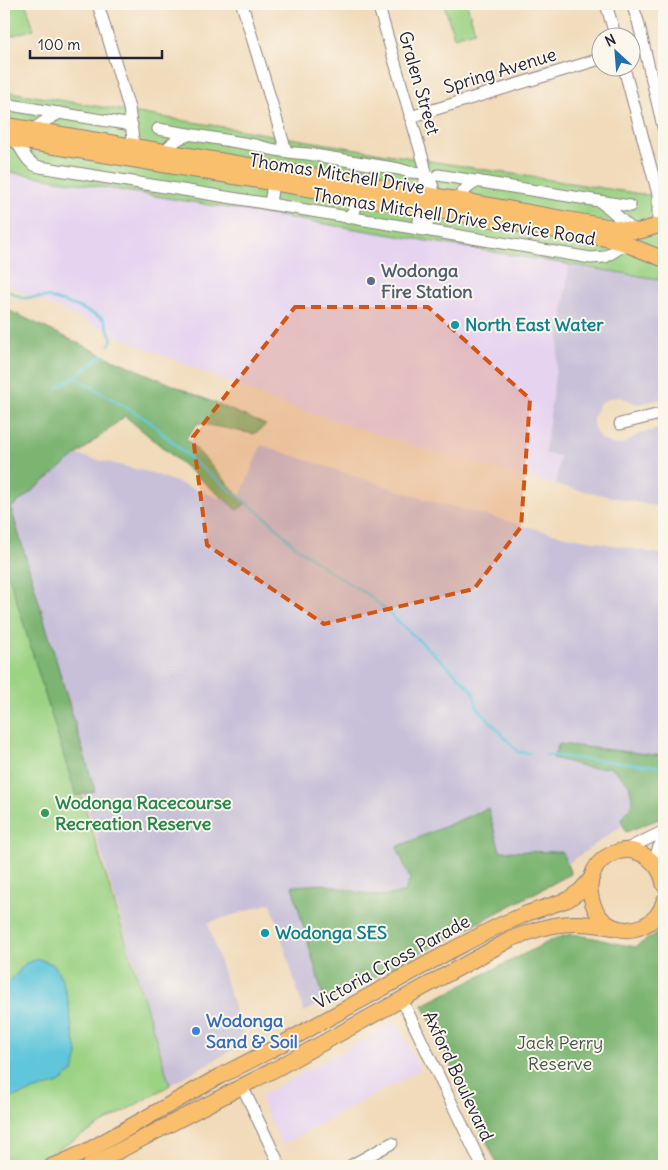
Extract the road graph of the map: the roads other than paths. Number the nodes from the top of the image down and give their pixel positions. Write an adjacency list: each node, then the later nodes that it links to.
1 (98, 4): 13 (street)
2 (242, 4): 19 (street)
3 (378, 4): 11 (street, Gralen Street)
4 (606, 4): 6 (street)
5 (632, 4): 16 (street)
6 (613, 28)
7 (590, 62): 11 (street, Spring Avenue)
8 (627, 78): 35 (street)
9 (4, 104): 10 (street)
10 (60, 113): 13 (street); 14 (street)
11 (410, 117): 23 (street, Gralen Street)
12 (4, 125): 14 (main road, Thomas Mitchell Drive)
13 (132, 125): 21 (street)
14 (32, 130): 21 (main road, Thomas Mitchell Drive)
15 (158, 130): 17 (street, Thomas Mitchell Drive)
16 (664, 131)
17 (191, 135): 19 (street, Thomas Mitchell Drive); 20 (street)
18 (10, 139): 21 (main road, Thomas Mitchell Drive); 31 (street, Thomas Mitchell Drive Service Road)
19 (286, 151): 23 (street, Thomas Mitchell Drive)
20 (165, 152): 21 (main road, Thomas Mitchell Drive); 22 (main road); 25 (main road, Thomas Mitchell Drive)
21 (135, 153): 22 (main road, Thomas Mitchell Drive)
22 (174, 166): 25 (main road, Thomas Mitchell Drive)
23 (426, 173): 29 (street, Gralen Street)
24 (438, 175): 26 (street, Thomas Mitchell Drive)
25 (270, 176): 27 (main road, Thomas Mitchell Drive); 28 (main road, Thomas Mitchell Drive); 31 (street)
26 (478, 181): 30 (street, Thomas Mitchell Drive); 33 (street)
27 (384, 188): 28 (main road); 29 (main road, Thomas Mitchell Drive)
28 (362, 198): 29 (main road, Thomas Mitchell Drive); 34 (street)
29 (427, 202): 33 (main road, Thomas Mitchell Drive); 36 (street, Gralen Street)
30 (599, 202): 32 (street, Thomas Mitchell Drive); 37 (street, Thomas Mitchell Drive)
31 (265, 203): 34 (street, Thomas Mitchell Drive Service Road)
32 (630, 206)
33 (461, 207): 37 (main road, Thomas Mitchell Drive)
34 (348, 218): 36 (street, Thomas Mitchell Drive Service Road)
35 (660, 223): 37 (main road, Thomas Mitchell Drive); 38 (main road)
36 (422, 230): 37 (street, Thomas Mitchell Drive Service Road)
37 (633, 238): 38 (main road, Thomas Mitchell Drive)
38 (663, 260)
39 (664, 413): 40 (street)
40 (620, 424)
41 (664, 831): 43 (street)
42 (664, 839): 44 (street)
43 (623, 851): 44 (main road); 45 (main road, Victoria Cross Parade)
44 (659, 868): 46 (main road)
45 (591, 879): 49 (main road); 50 (main road, Victoria Cross Parade)
46 (664, 884)
47 (664, 900): 48 (main road)
48 (660, 914): 49 (main road)
49 (616, 928): 51 (main road)
50 (393, 983): 51 (main road); 52 (main road, Victoria Cross Parade)
51 (402, 1000): 53 (main road); 61 (street, Axford Boulevard)
52 (269, 1051): 53 (main road); 57 (main road, Victoria Cross Parade)
53 (279, 1068): 54 (main road)
54 (242, 1086): 58 (main road); 59 (street)
55 (392, 1143): 60 (street)
56 (664, 1164): 62 (street)
57 (52, 1166)
58 (90, 1166)
59 (280, 1166)
60 (350, 1166)
61 (482, 1166)
62 (660, 1166)

